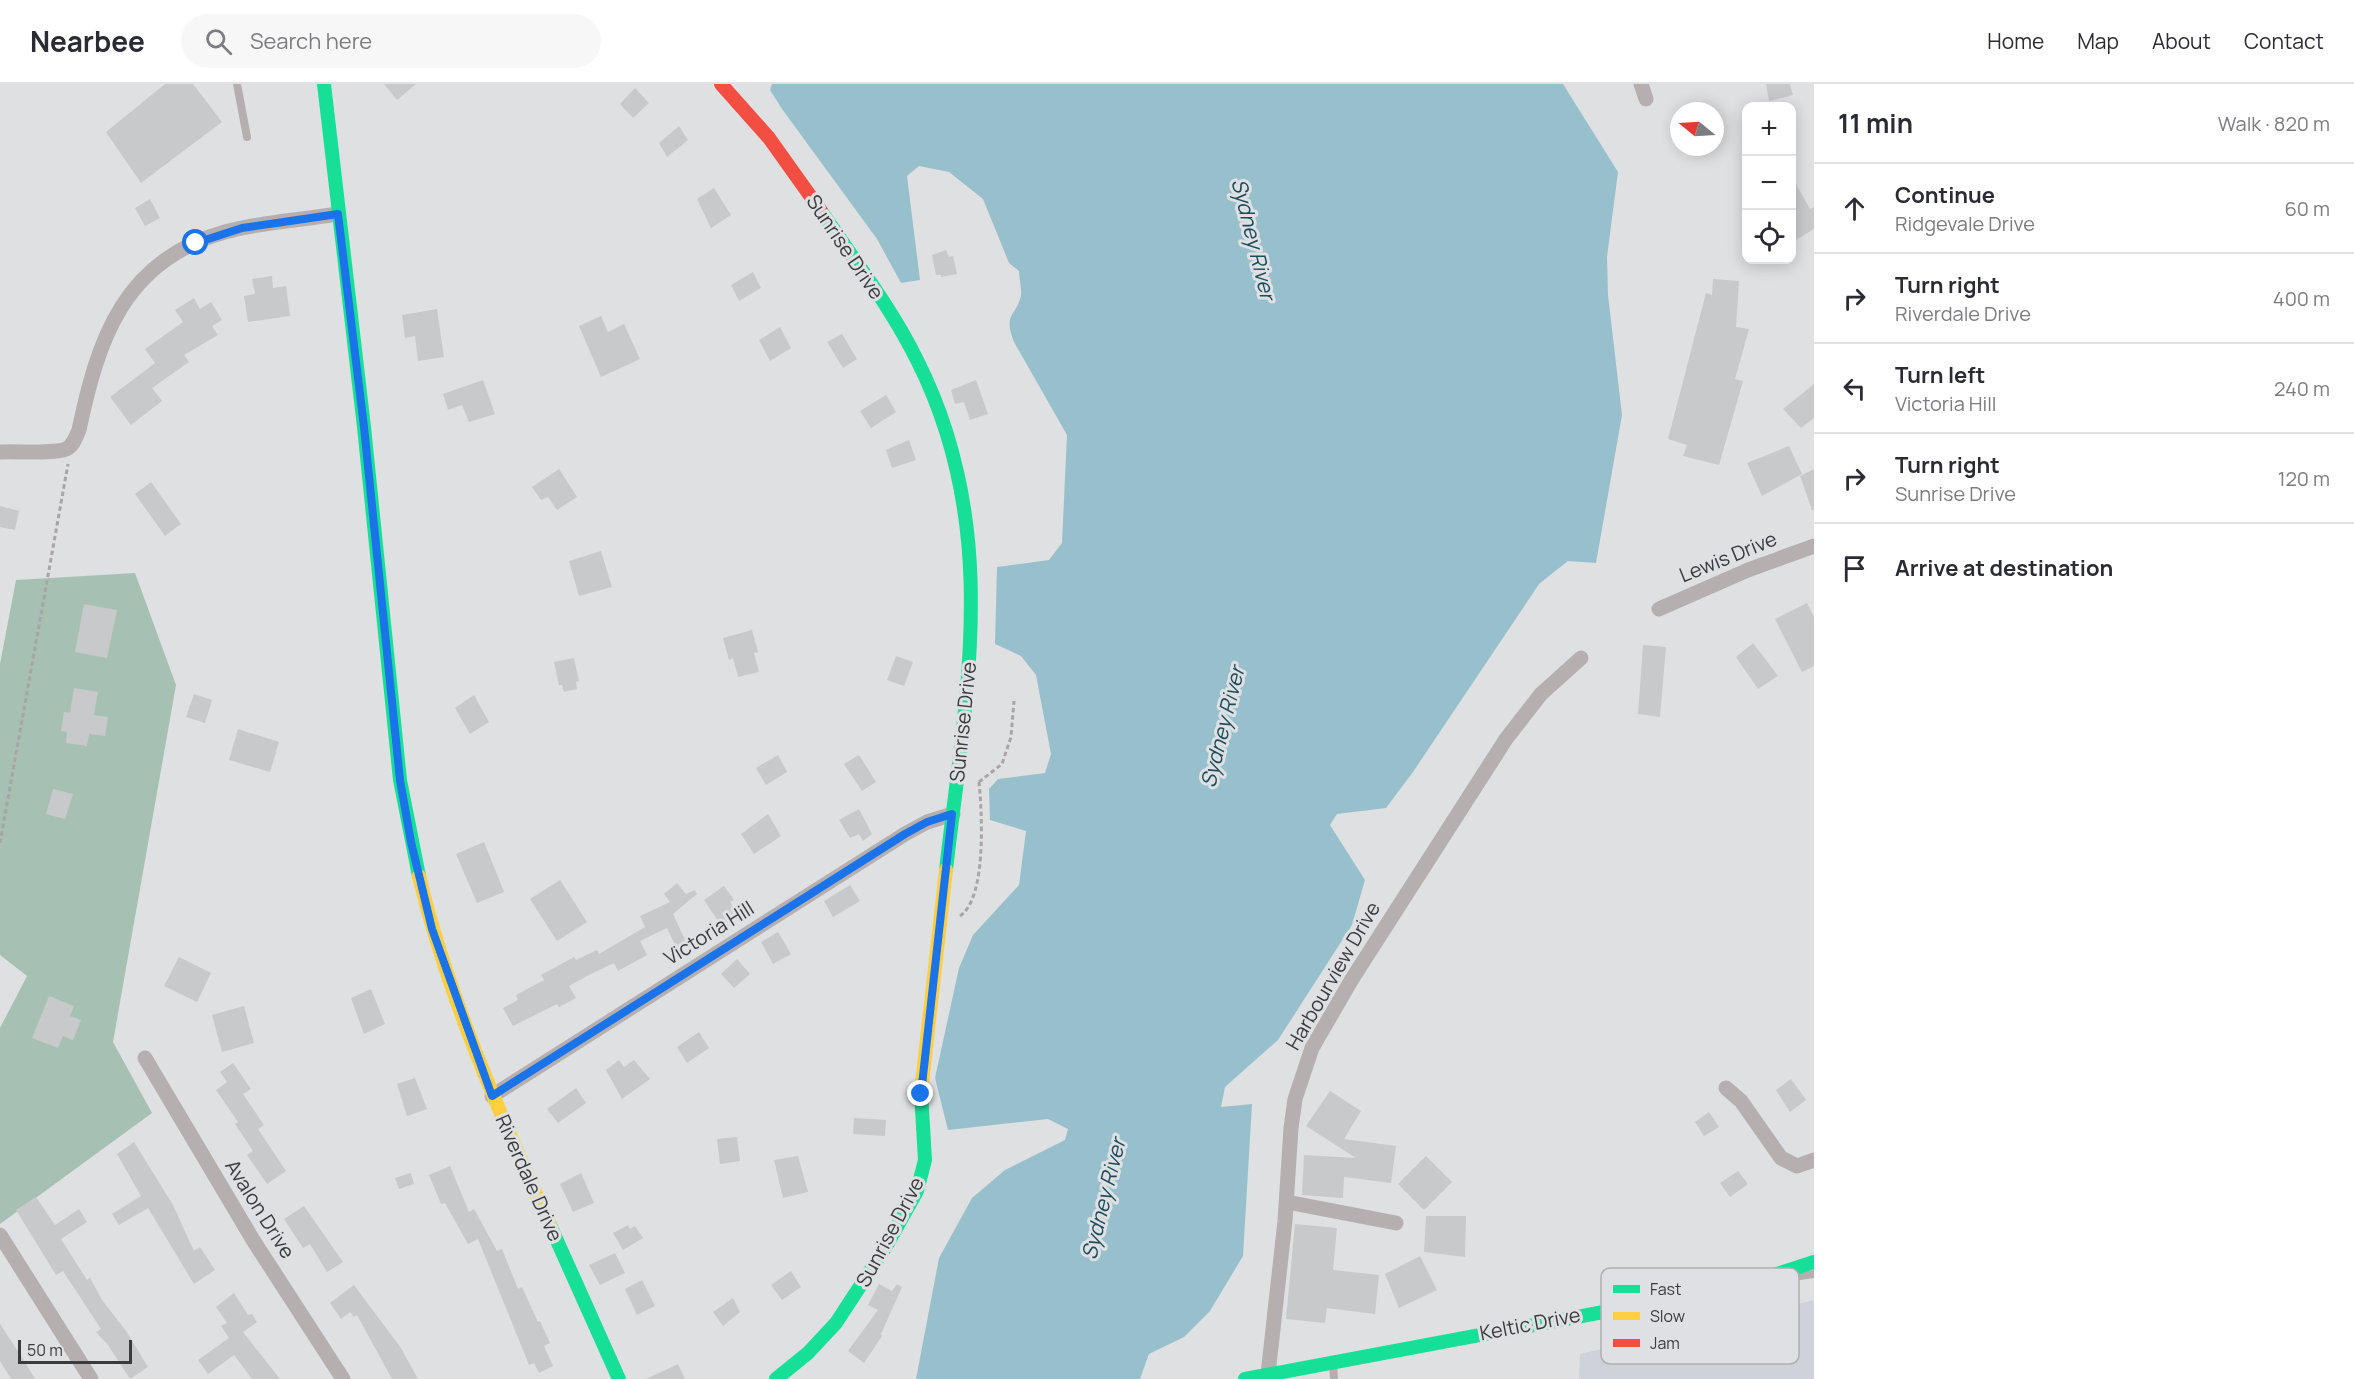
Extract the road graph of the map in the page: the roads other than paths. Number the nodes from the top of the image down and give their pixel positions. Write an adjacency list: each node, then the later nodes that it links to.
1 (237, 84): 6 (lane)
2 (324, 84): 7 (main road, Riverdale Drive)
3 (721, 84): 12 (main road, Sunrise Drive)
4 (1641, 84): 5 (street)
5 (1646, 99)
6 (247, 137)
7 (338, 214): 8 (street); 15 (main road, Riverdale Drive)
8 (0, 452)
9 (1814, 546): 10 (street, Lewis Drive)
10 (1659, 609)
11 (1581, 658): 17 (street, Harbourview Drive)
12 (952, 814): 15 (street, Victoria Hill); 30 (main road, Sunrise Drive)
13 (145, 1058): 28 (street, Avalon Drive)
14 (1726, 1088): 16 (street)
15 (492, 1096): 29 (main road, Riverdale Drive)
16 (1814, 1160)
17 (1287, 1202): 18 (street); 26 (street, Harbourview Drive)
18 (1396, 1223)
19 (0, 1235): 27 (street)
20 (1814, 1262): 21 (main road, Keltic Drive)
21 (1796, 1268)
22 (1814, 1274): 23 (lane)
23 (1799, 1277)
24 (1601, 1312): 25 (main road, Keltic Drive)
25 (1333, 1362): 26 (main road, Keltic Drive); 32 (lane)
26 (1268, 1374): 31 (main road, Keltic Drive)
27 (91, 1379)
28 (343, 1379)
29 (619, 1379)
30 (777, 1379)
31 (1245, 1379)
32 (1334, 1379)

